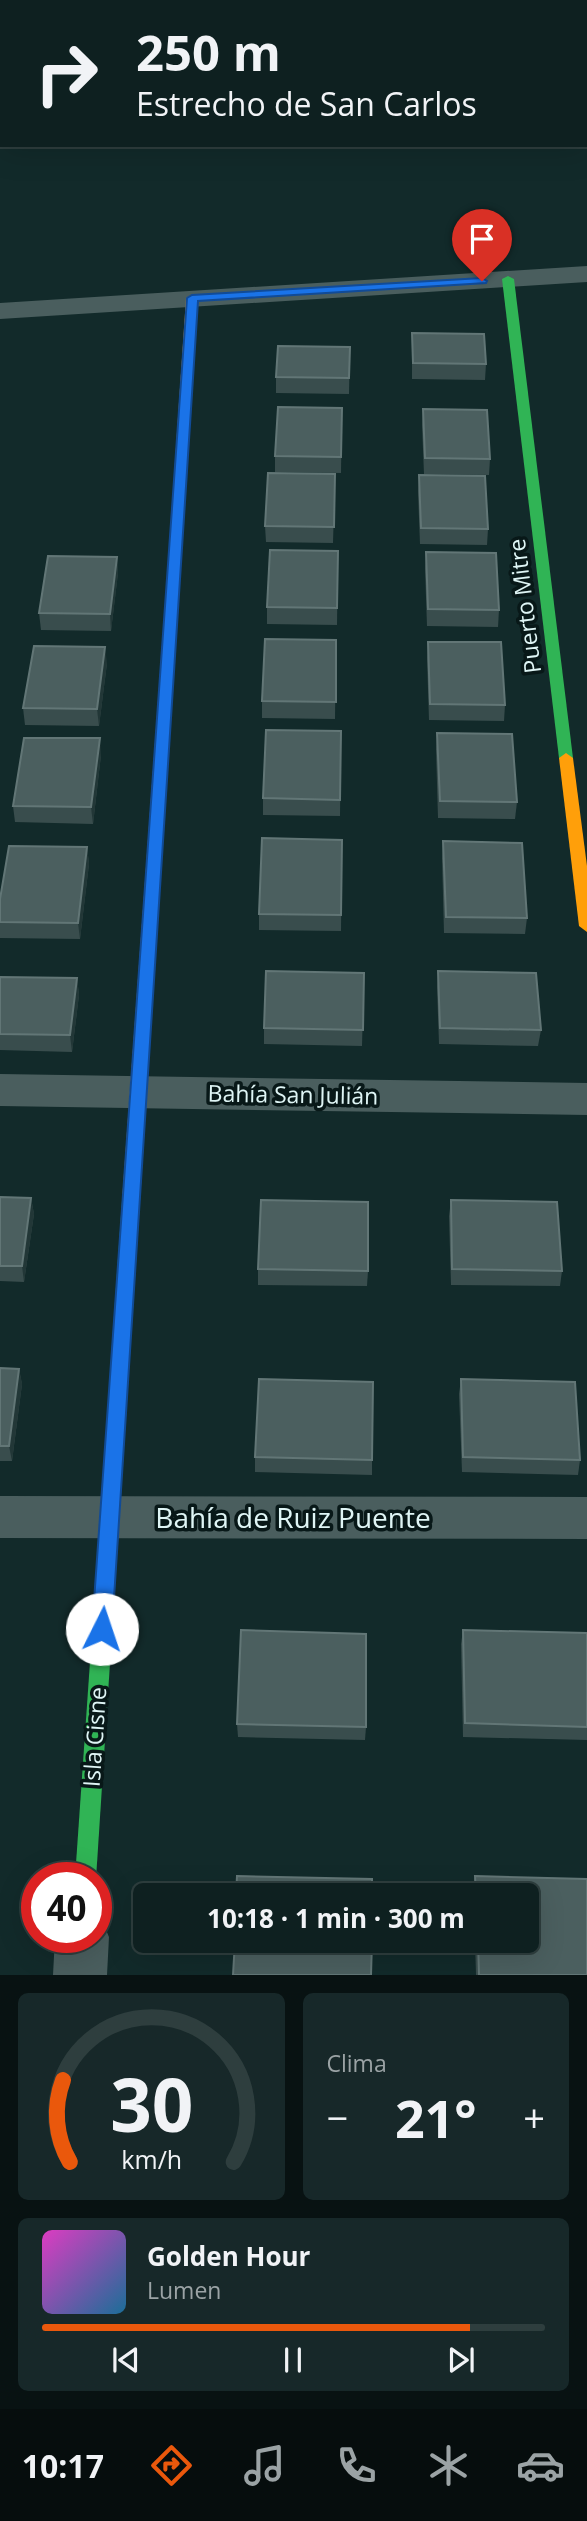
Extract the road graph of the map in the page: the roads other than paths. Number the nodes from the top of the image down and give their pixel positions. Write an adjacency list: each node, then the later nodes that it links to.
1 (587, 274): 2 (street)
2 (508, 279): 3 (street); 5 (street, Puerto Mitre)
3 (192, 298): 4 (street); 7 (street, Isla Cisne)
4 (0, 311)
5 (587, 926)
6 (0, 1090): 7 (street, Bahía San Julián)
7 (137, 1093): 8 (street, Bahía San Julián); 10 (street, Isla Cisne)
8 (587, 1099)
9 (0, 1517): 10 (street, Bahía de Ruiz Puente)
10 (109, 1518): 11 (street, Bahía de Ruiz Puente); 12 (street, Isla Cisne)
11 (587, 1518)
12 (87, 1862)
13 (81, 1953): 14 (street)
14 (80, 1975)

